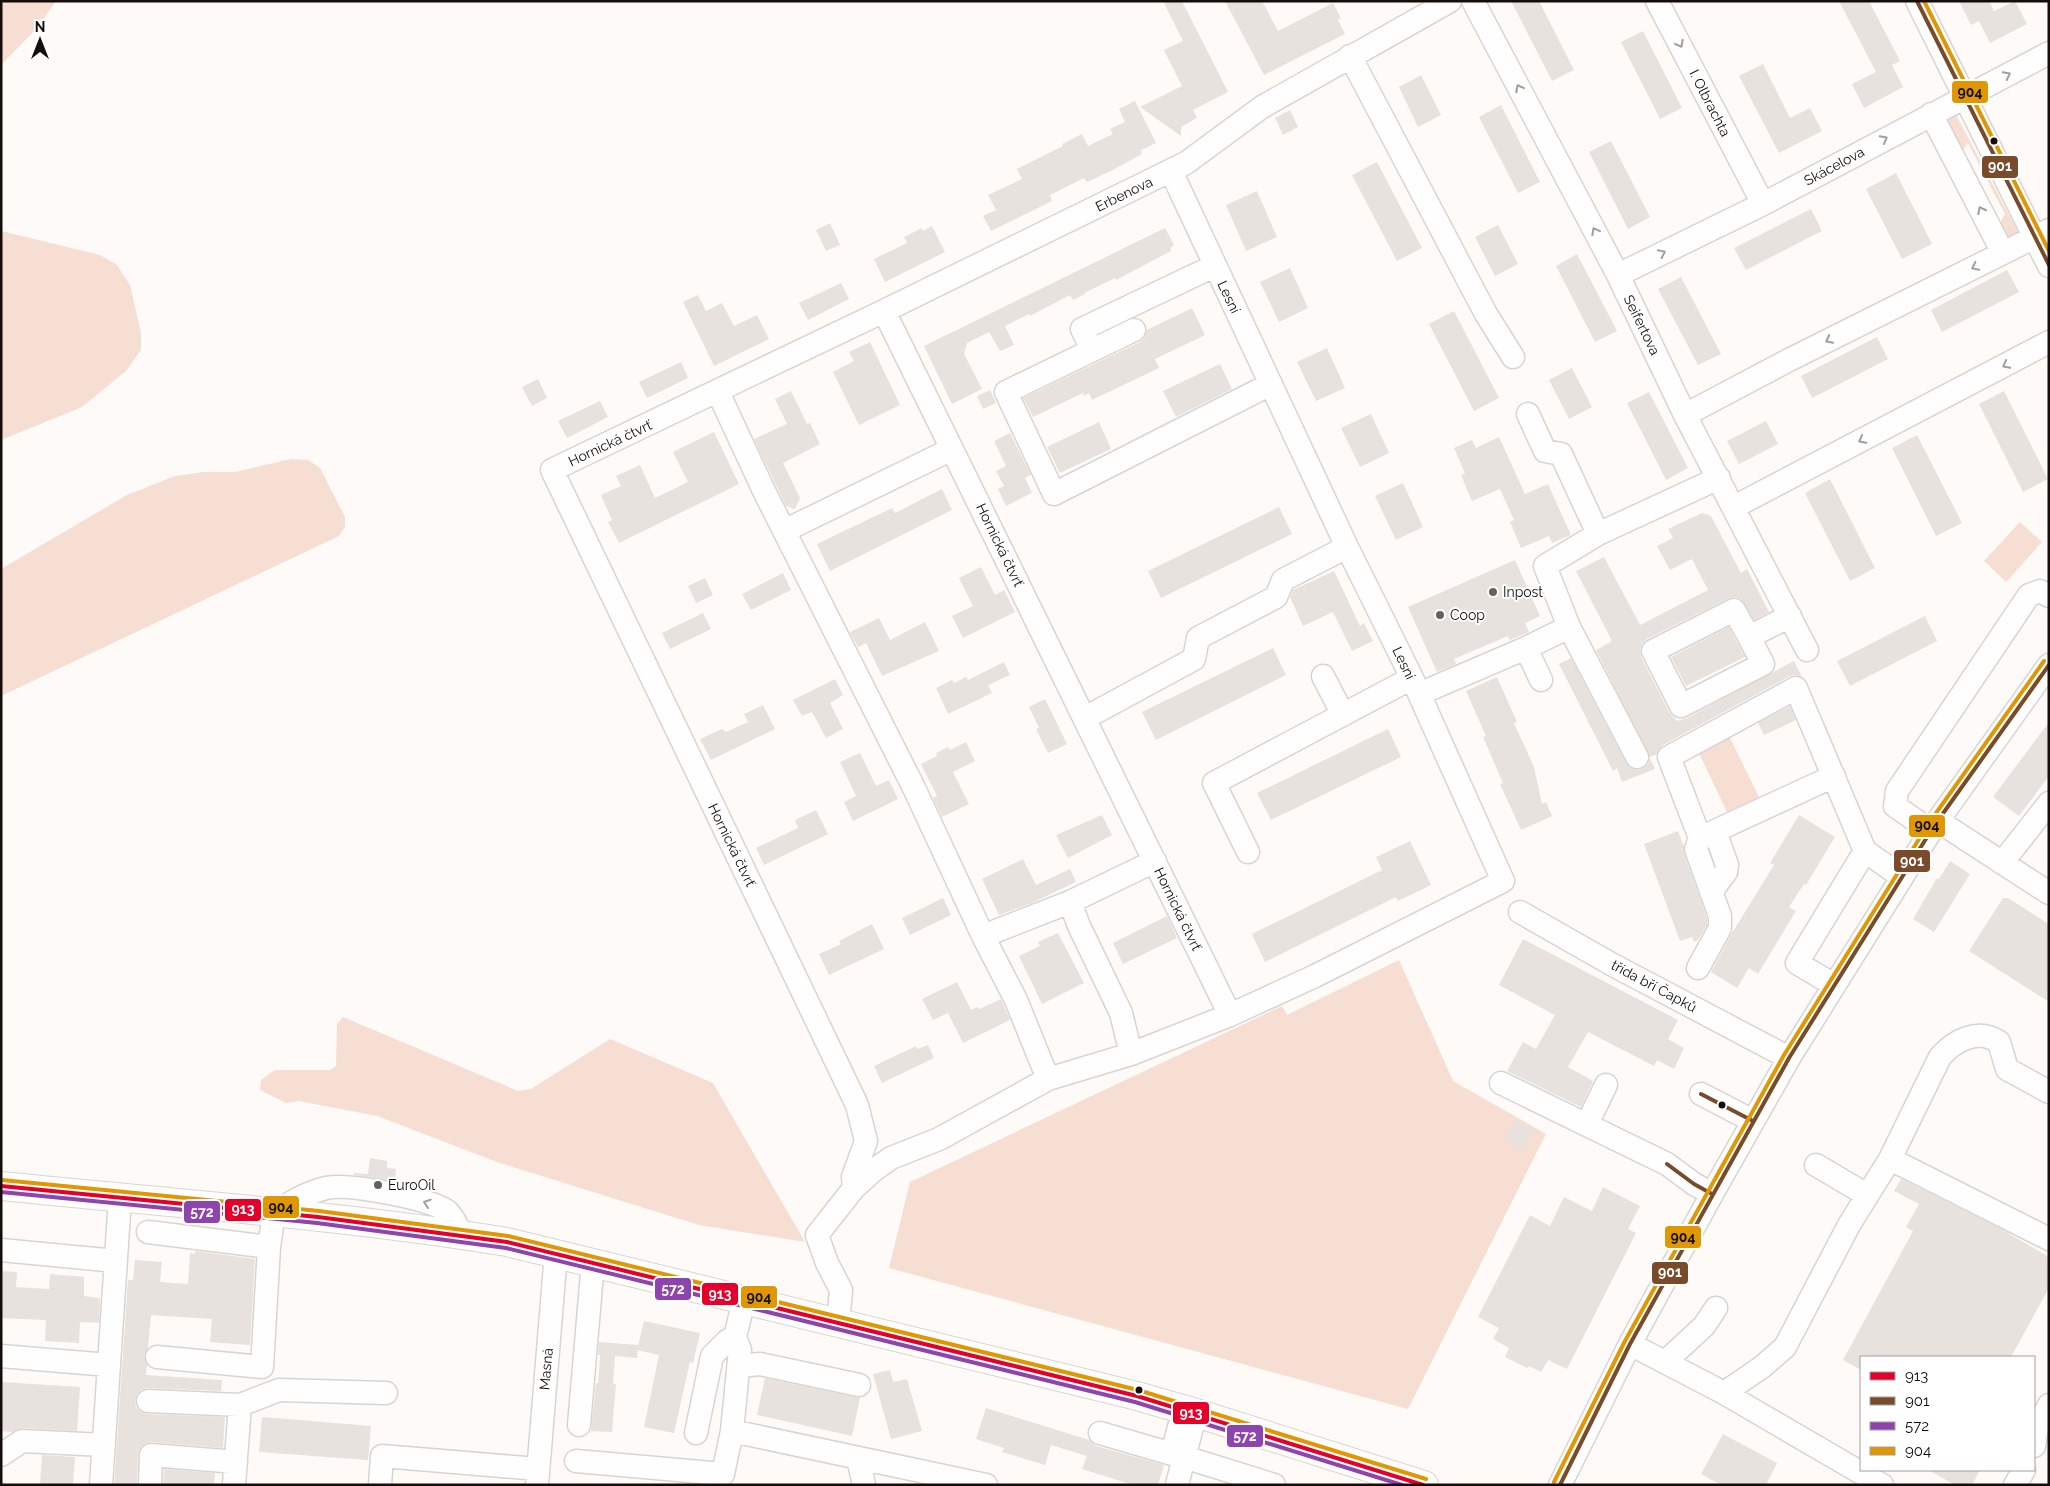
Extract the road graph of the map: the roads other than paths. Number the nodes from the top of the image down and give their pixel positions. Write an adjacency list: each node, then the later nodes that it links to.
1 (1450, 1): 6 (street, Erbenova)
2 (1473, 1): 15 (street, Seifertova, one-way to 2)
3 (1657, 1): 10 (street, I. Olbrachta, one-way to 10)
4 (1917, 1): 7 (street)
5 (2049, 53): 7 (street, Skácelova, one-way to 5)
6 (1350, 56): 9 (street, Erbenova); 20 (street)
7 (1964, 96): 8 (street, Skácelova); 11 (street)
8 (1931, 114): 10 (street, Skácelova, one-way to 8); 12 (street, one-way to 8)
9 (1171, 171): 13 (street, Lesní); 16 (street, Erbenova)
10 (1763, 204): 15 (street, Skácelova, one-way to 10)
11 (2041, 234): 12 (street); 14 (street)
12 (2003, 253): 24 (street, one-way to 24)
13 (1214, 266): 19 (street); 21 (street, Lesní)
14 (2049, 266)
15 (1618, 274): 24 (street, Seifertova)
16 (884, 311): 22 (street, Hornická čtvrť); 25 (street, Hornická čtvrť)
17 (1134, 330): 19 (street)
18 (2049, 342): 27 (street, one-way to 27)
19 (1092, 350): 21 (street)
20 (1513, 358)
21 (1271, 384): 30 (street, Lesní)
22 (718, 392): 28 (street); 69 (street, Hornická čtvrť)
23 (1528, 414): 29 (street)
24 (1686, 415): 26 (street, Seifertova)
25 (952, 449): 28 (street); 42 (street, Hornická čtvrť)
26 (1719, 478): 27 (street, Seifertova); 29 (street)
27 (1734, 507): 32 (street, Seifertova)
28 (784, 531): 56 (street)
29 (1598, 534): 33 (street)
30 (1347, 547): 40 (street, Lesní); 42 (street)
31 (2049, 596): 46 (street)
32 (1790, 616): 34 (street); 36 (street, Seifertova)
33 (1569, 627): 35 (street); 43 (street)
34 (1749, 637): 34 (street)
35 (1526, 648): 39 (street); 40 (street)
36 (1807, 650)
37 (2049, 666): 46 (street)
38 (1323, 676): 41 (street)
39 (1541, 680)
40 (1415, 686): 41 (street); 59 (street, Lesní)
41 (1343, 715): 49 (street)
42 (1085, 718): 50 (street, Hornická čtvrť)
43 (1637, 757)
44 (1834, 776): 47 (street); 47 (street); 48 (street)
45 (2049, 803): 51 (street)
46 (1934, 826): 51 (street); 52 (street)
47 (1708, 835): 57 (street)
48 (1865, 851): 52 (street); 58 (street)
49 (1248, 852)
50 (1155, 862): 54 (street); 59 (street, Hornická čtvrť)
51 (2002, 863): 53 (street)
52 (1902, 877): 58 (street)
53 (2049, 893)
54 (1070, 902): 56 (street); 60 (street)
55 (1520, 912): 61 (street, třída bří Čapků)
56 (983, 936): 62 (street)
57 (1698, 968)
58 (1834, 985): 61 (street)
59 (1230, 1015): 60 (street)
60 (1131, 1054): 62 (street)
61 (1789, 1058): 67 (street)
62 (1048, 1079): 70 (street)
63 (1501, 1083): 68 (street)
64 (1606, 1085): 68 (street)
65 (2049, 1092): 71 (street)
66 (1701, 1094): 67 (street)
67 (1753, 1121): 75 (street)
68 (1587, 1124): 75 (street)
69 (866, 1141): 70 (street); 74 (street)
70 (892, 1158): 74 (street)
71 (1890, 1159): 76 (street); 80 (street)
72 (1816, 1165): 76 (street)
73 (1, 1186): 77 (main road)
74 (854, 1188): 88 (street)
75 (1712, 1194): 90 (street)
76 (1867, 1195): 98 (street)
77 (120, 1198): 78 (main road); 84 (street)
78 (274, 1213): 81 (street); 83 (main road)
79 (148, 1232): 81 (street)
80 (2049, 1240)
81 (269, 1247): 92 (street)
82 (1, 1250): 84 (street)
83 (556, 1252): 85 (main road); 115 (street, Masná)
84 (116, 1261): 94 (street)
85 (593, 1262): 86 (main road); 103 (street)
86 (744, 1300): 88 (main road); 89 (street)
87 (1716, 1308): 93 (street)
88 (838, 1323): 102 (main road)
89 (735, 1337): 95 (street); 105 (street)
90 (1630, 1344): 93 (street); 125 (street)
91 (1, 1356): 94 (street)
92 (157, 1358)
93 (1665, 1362): 98 (street)
94 (109, 1365): 108 (street)
95 (739, 1366): 96 (street); 104 (street)
96 (859, 1385)
97 (386, 1393): 101 (street)
98 (1724, 1393): 126 (street)
99 (148, 1400): 101 (street)
100 (2049, 1404): 107 (street)
101 (240, 1405): 113 (street)
102 (1190, 1411): 106 (street); 110 (street); 116 (main road)
103 (579, 1425)
104 (732, 1431): 111 (street); 112 (street)
105 (696, 1433)
106 (1100, 1433)
107 (2035, 1440)
108 (104, 1445): 109 (street); 117 (street)
109 (1, 1455)
110 (1184, 1457): 123 (street); 124 (street)
111 (858, 1458): 121 (street); 122 (street)
112 (576, 1461)
113 (236, 1462): 118 (street); 119 (street)
114 (2023, 1471): 127 (street)
115 (537, 1477): 120 (street)
116 (1409, 1483)
117 (101, 1485)
118 (150, 1485)
119 (234, 1485)
120 (380, 1485)
121 (864, 1485)
122 (986, 1485)
123 (1176, 1485)
124 (1274, 1485)
125 (1560, 1485)
126 (1882, 1485)
127 (2015, 1485)

